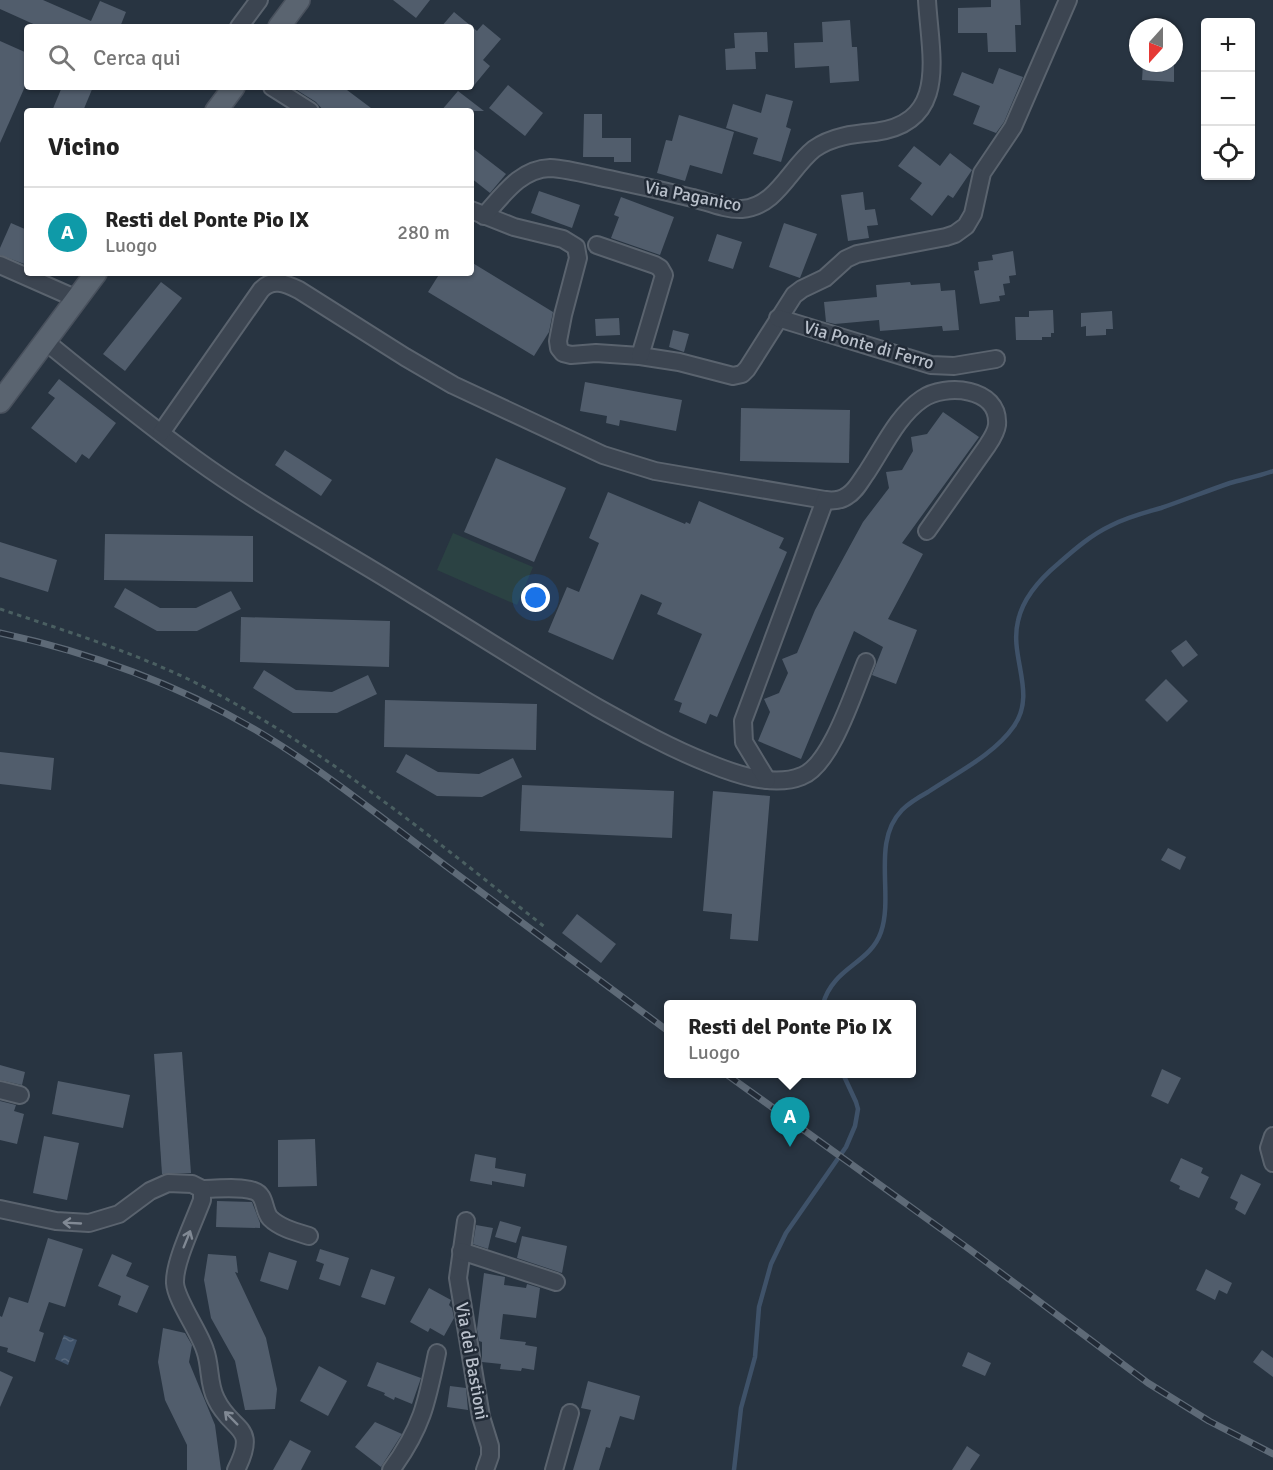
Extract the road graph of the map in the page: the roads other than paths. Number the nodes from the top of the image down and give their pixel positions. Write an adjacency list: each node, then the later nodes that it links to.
1 (259, 0): 5 (street)
2 (299, 0): 6 (main road)
3 (927, 0): 11 (street, Via Paganico)
4 (1068, 0): 18 (street, Via Ponte di Ferro)
5 (241, 24)
6 (281, 24)
7 (232, 90): 9 (main road)
8 (277, 90): 10 (street)
9 (218, 108)
10 (305, 108)
11 (477, 213): 20 (street, Via Ponte di Ferro)
12 (597, 245): 20 (street)
13 (0, 265): 14 (street)
14 (24, 276)
15 (25, 276): 17 (street)
16 (94, 276): 17 (main road)
17 (77, 299): 19 (main road)
18 (778, 318): 20 (street, Via Ponte di Ferro); 21 (street, Via Ponte di Ferro)
19 (45, 341): 22 (main road); 23 (street)
20 (640, 356)
21 (996, 359)
22 (0, 402)
23 (161, 433): 24 (street); 27 (street)
24 (825, 500): 25 (street); 27 (street)
25 (927, 531)
26 (866, 662): 27 (street)
27 (767, 780)
28 (0, 1090): 29 (street)
29 (20, 1095)
30 (1273, 1136): 31 (street)
31 (1273, 1163)
32 (202, 1189): 33 (street, one-way to 33); 35 (street); 40 (street, one-way to 32)
33 (0, 1209)
34 (466, 1221): 36 (street, Via dei Bastioni)
35 (309, 1236)
36 (461, 1251): 37 (street); 42 (street, Via dei Bastioni)
37 (556, 1282)
38 (437, 1353): 41 (street, Via dei Bastioni)
39 (570, 1413): 43 (street)
40 (236, 1470)
41 (391, 1470)
42 (485, 1470)
43 (554, 1470)

